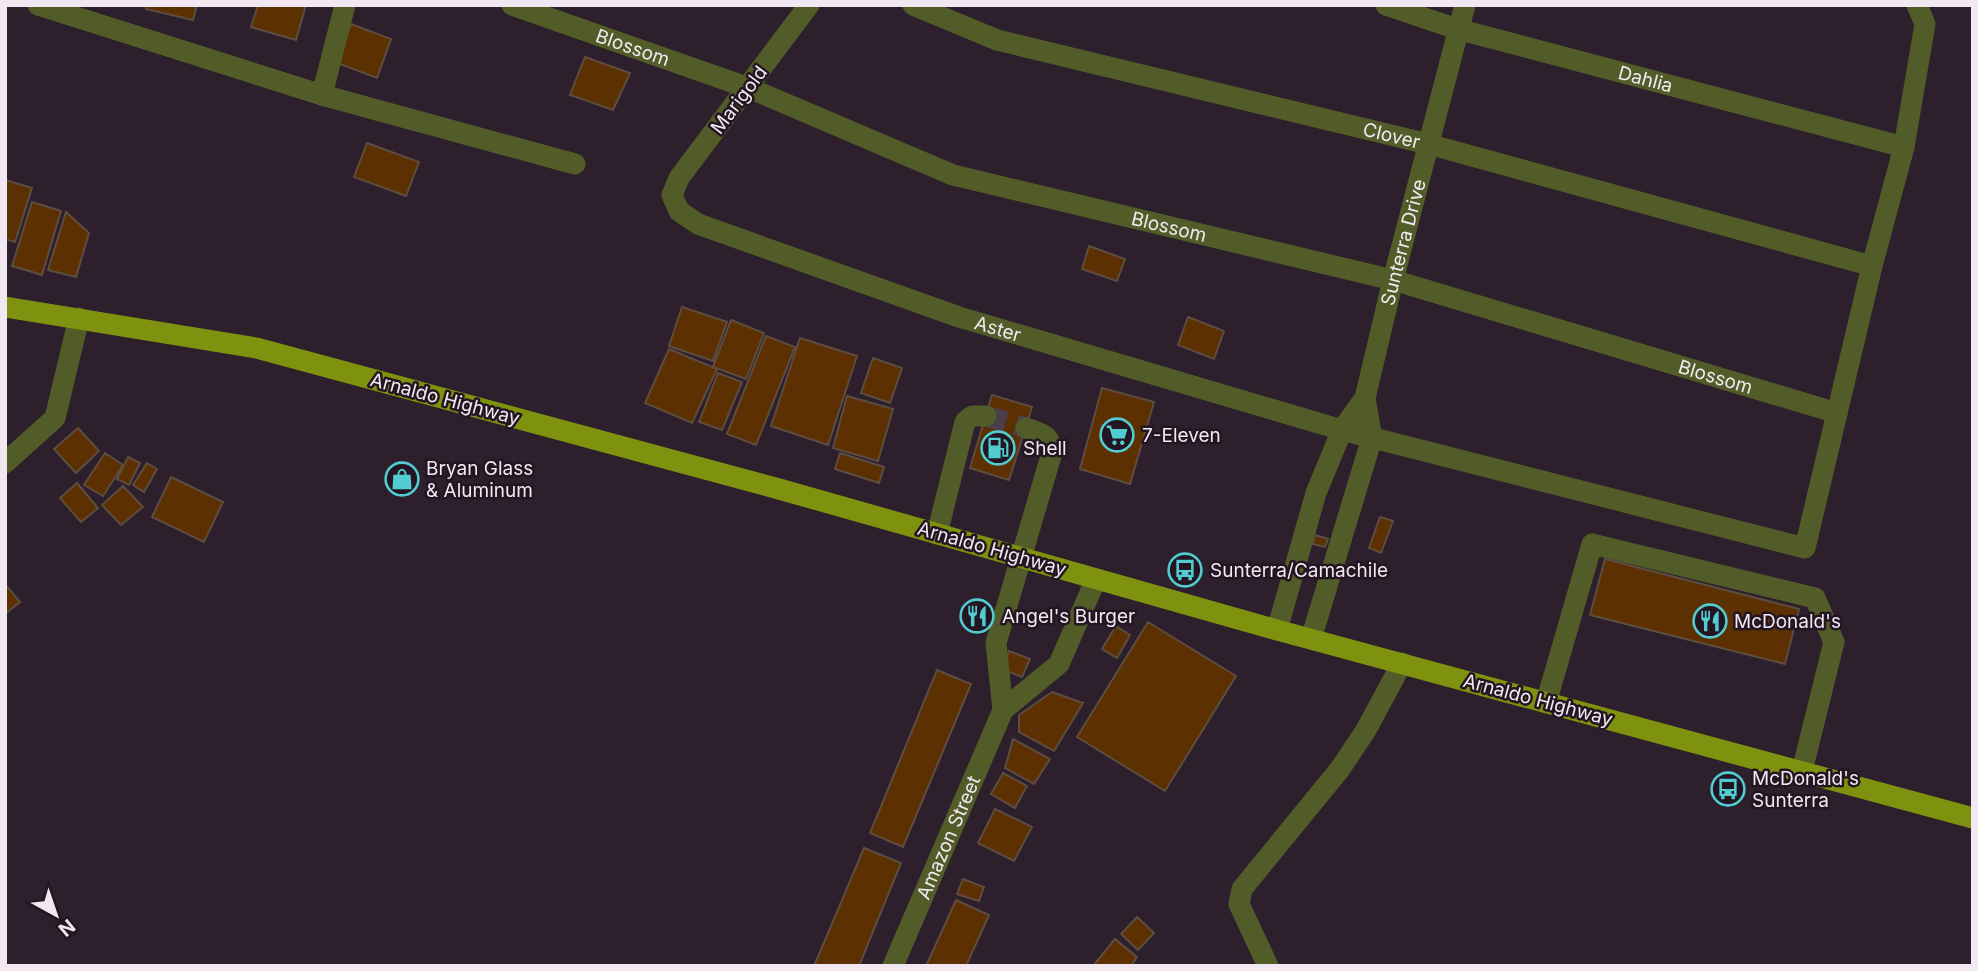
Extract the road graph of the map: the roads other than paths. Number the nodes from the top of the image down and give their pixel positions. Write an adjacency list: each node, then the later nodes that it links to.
1 (37, 5): 11 (street)
2 (345, 5): 11 (street)
3 (512, 5): 10 (street, Blossom)
4 (809, 5): 10 (street, Marigold)
5 (913, 5): 12 (street, Clover)
6 (1386, 5): 9 (street, Dahlia)
7 (1465, 5): 9 (street, Sunterra Drive)
8 (1916, 5): 13 (street)
9 (1457, 30): 12 (street, Sunterra Drive); 13 (street, Dahlia)
10 (749, 88): 15 (street, Marigold); 17 (street, Blossom)
11 (322, 95): 14 (street)
12 (1428, 144): 16 (street, Clover); 17 (street, Sunterra Drive)
13 (1904, 147): 16 (street)
14 (575, 164)
15 (672, 195): 24 (street, Aster)
16 (1872, 266): 21 (street)
17 (1393, 280): 20 (street, Sunterra Drive); 21 (street, Blossom)
18 (5, 307): 19 (main road, Arnaldo Highway)
19 (79, 318): 26 (street); 27 (main road, Arnaldo Highway)
20 (1365, 398): 24 (street, Sunterra Drive); 25 (street, Sunterra Drive)
21 (1837, 413): 25 (street, Aster)
22 (986, 416): 27 (street)
23 (1026, 428): 28 (street, Amazon Street)
24 (1342, 430): 25 (street, Aster); 30 (street, Sunterra Drive)
25 (1372, 438): 31 (street, Sunterra Drive)
26 (5, 463)
27 (937, 534): 28 (main road, Arnaldo Highway)
28 (1021, 558): 29 (main road, Arnaldo Highway); 34 (street, Amazon Street)
29 (1096, 579): 30 (main road, Arnaldo Highway); 34 (street, Amazon Street)
30 (1277, 630): 31 (main road, Arnaldo Highway)
31 (1311, 639): 32 (main road, Arnaldo Highway)
32 (1402, 663): 33 (main road, Arnaldo Highway); 38 (street)
33 (1546, 702): 35 (main road, Arnaldo Highway); 35 (street)
34 (1003, 710): 37 (street, Amazon Street)
35 (1802, 771): 36 (main road, Arnaldo Highway)
36 (1973, 818)
37 (893, 966)
38 (1268, 966)

